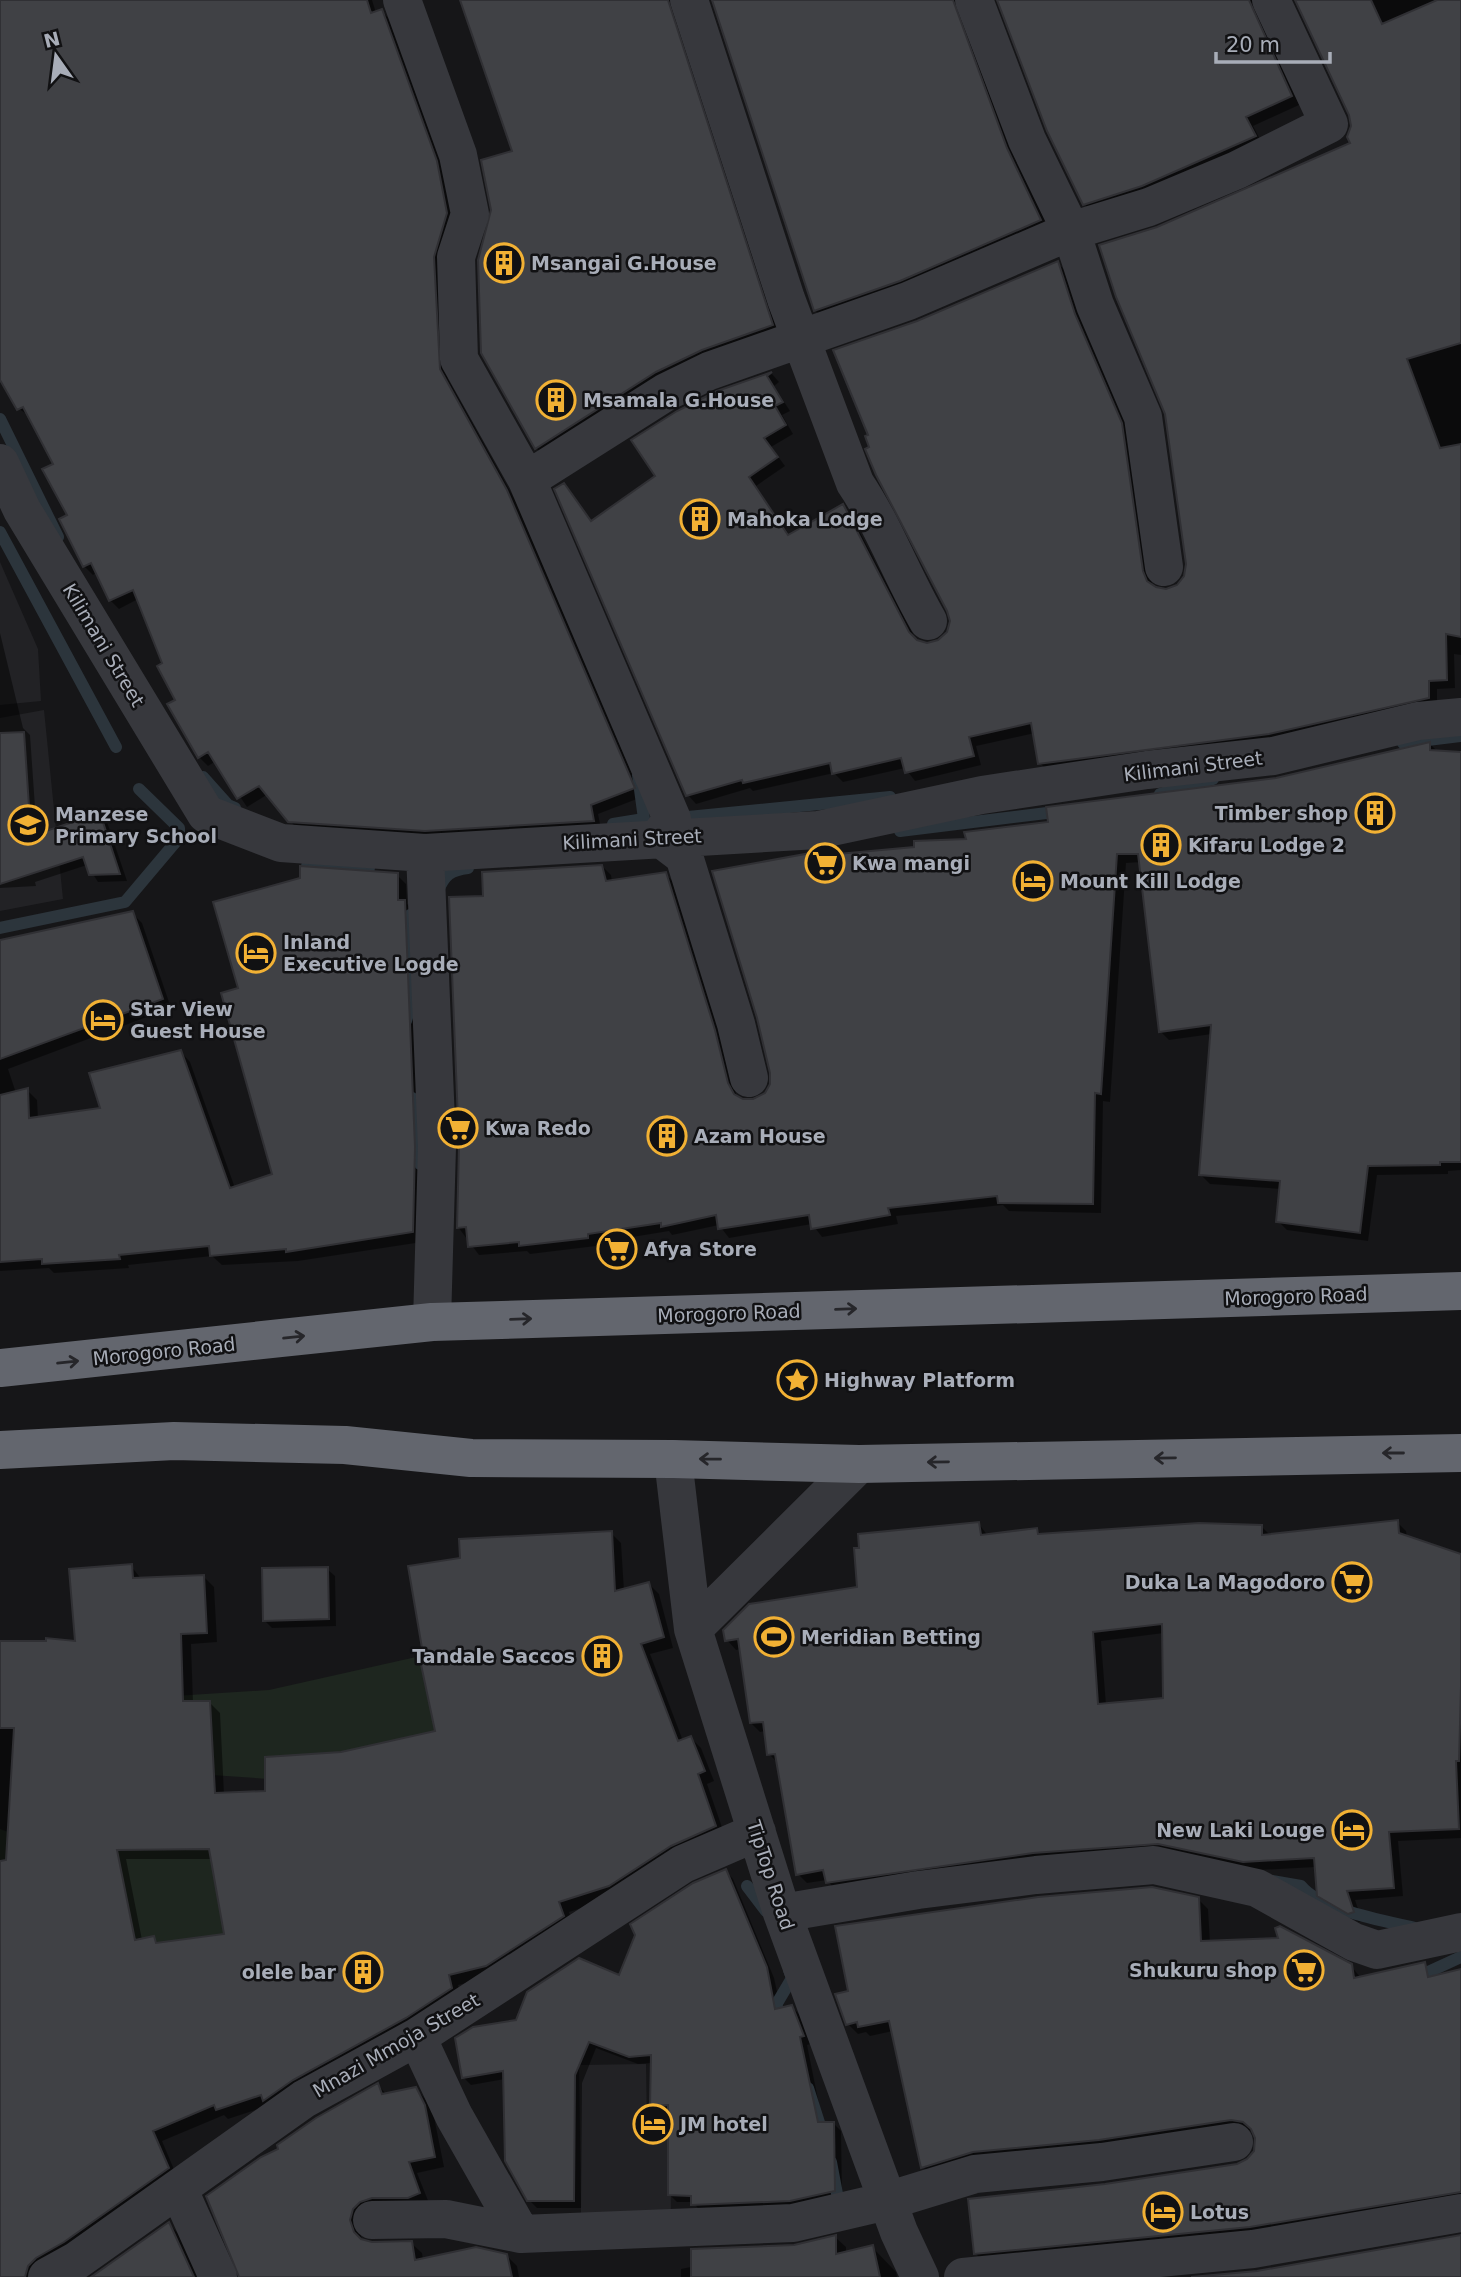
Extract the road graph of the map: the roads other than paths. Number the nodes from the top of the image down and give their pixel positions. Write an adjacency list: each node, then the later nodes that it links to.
1 (402, 0): 8 (street)
2 (689, 0): 6 (street)
3 (974, 0): 5 (street)
4 (1271, 0): 5 (street)
5 (1071, 231): 6 (street); 9 (street)
6 (801, 337): 8 (street); 10 (street)
7 (0, 463): 13 (street, Kilimani Street)
8 (527, 480): 12 (street)
9 (1164, 567)
10 (928, 621)
11 (1461, 717): 12 (street, Kilimani Street)
12 (659, 837): 13 (street, Kilimani Street); 14 (street)
13 (425, 853): 16 (street)
14 (749, 1078)
15 (1461, 1291): 16 (highway, Morogoro Road, one-way to 15)
16 (432, 1322): 17 (highway, Morogoro Road, one-way to 16)
17 (0, 1368)
18 (0, 1450): 20 (highway)
19 (1461, 1453): 21 (highway, one-way to 21)
20 (673, 1459): 21 (highway, one-way to 20); 22 (street, TipTop Road)
21 (859, 1464): 22 (street)
22 (693, 1629): 23 (street, TipTop Road)
23 (757, 1832): 24 (street, TipTop Road); 26 (street, Mnazi Mmoja Street)
24 (782, 1913): 25 (street); 29 (street, TipTop Road)
25 (1461, 1932)
26 (417, 2037): 28 (street, Mnazi Mmoja Street); 32 (street)
27 (1234, 2141): 29 (street)
28 (179, 2190): 33 (street, Mnazi Mmoja Street); 34 (street)
29 (887, 2201): 32 (street); 35 (street, TipTop Road)
30 (1461, 2213): 36 (street)
31 (372, 2220): 32 (street)
32 (521, 2234)
33 (47, 2277)
34 (218, 2277)
35 (920, 2277)
36 (963, 2277)

